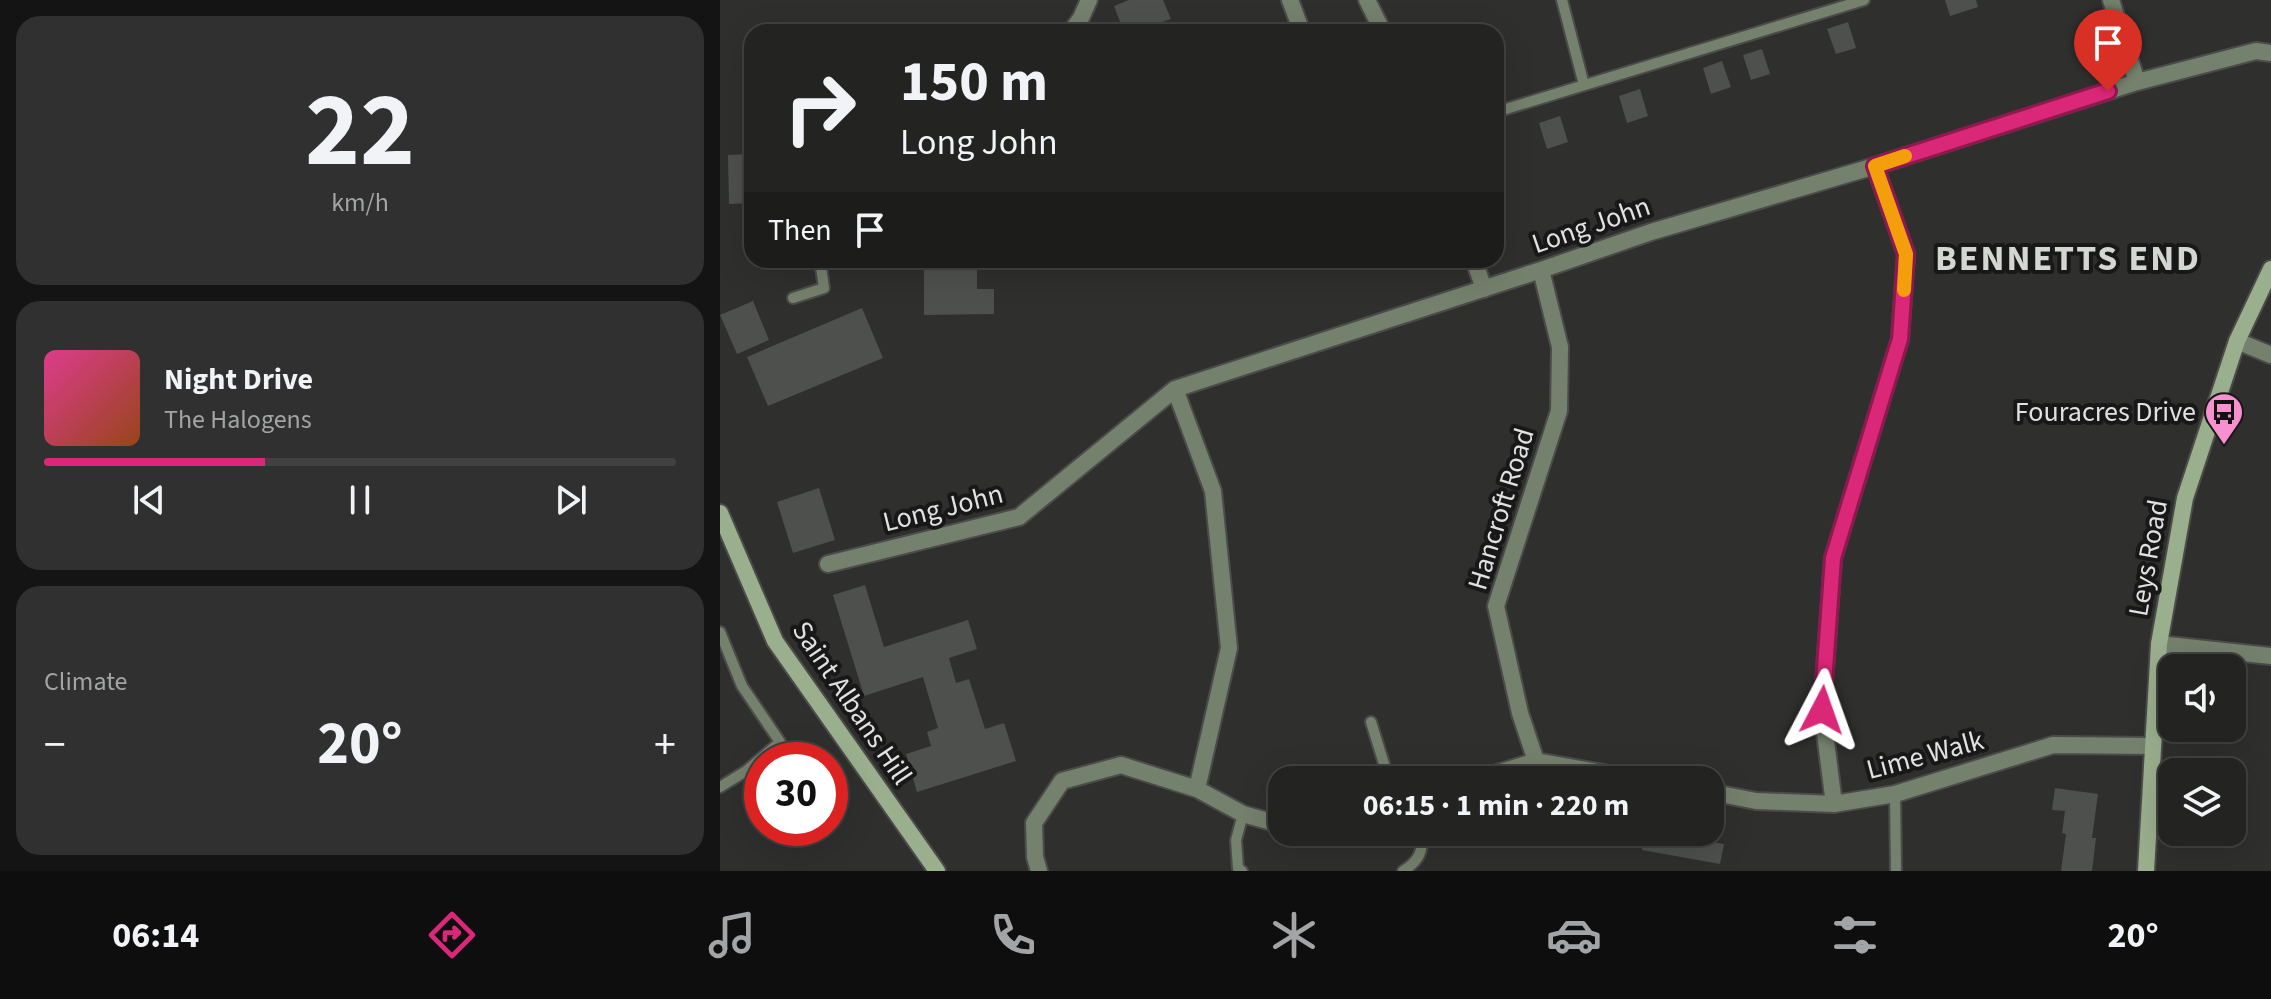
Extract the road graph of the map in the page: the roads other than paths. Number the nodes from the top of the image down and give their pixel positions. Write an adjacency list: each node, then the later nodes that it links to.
1 (1089, 0): 8 (street)
2 (1310, 0): 7 (street)
3 (1367, 0): 10 (street)
4 (1562, 0): 13 (lane)
5 (1864, 0): 13 (lane)
6 (2111, 0): 12 (street)
7 (1291, 3): 9 (street)
8 (1077, 24)
9 (1299, 24)
10 (1379, 24)
11 (2271, 53): 12 (street, Long John)
12 (2137, 82): 15 (street, Long John)
13 (1584, 85): 14 (lane)
14 (1504, 110)
15 (1875, 166): 19 (street, Long John); 40 (street)
16 (821, 268): 21 (lane)
17 (1477, 268): 20 (street)
18 (2271, 269): 22 (street, Leys Road)
19 (1541, 270): 20 (street, Long John); 32 (street, Hancroft Road)
20 (1484, 289): 24 (street, Long John)
21 (793, 298)
22 (2237, 341): 23 (street); 28 (street, Leys Road)
23 (2271, 355)
24 (1175, 389): 26 (street, Long John); 37 (street)
25 (720, 513): 44 (street, Saint Albans Hill)
26 (828, 564)
27 (720, 632): 36 (lane)
28 (2159, 644): 29 (street); 31 (street, Leys Road)
29 (2271, 656)
30 (1371, 722): 33 (lane)
31 (2153, 746): 38 (street, Lime Walk); 49 (street, Leys Road)
32 (1536, 761): 34 (street); 35 (street)
33 (1385, 766)
34 (1520, 766)
35 (1564, 766)
36 (720, 787)
37 (1197, 789): 41 (street); 45 (street)
38 (1895, 794): 40 (street, Lime Walk); 48 (lane)
39 (1724, 795): 40 (street, Lime Walk)
40 (1834, 804)
41 (1243, 814): 42 (street); 46 (lane)
42 (1268, 821)
43 (1422, 846): 47 (lane)
44 (937, 871)
45 (1039, 871)
46 (1242, 871)
47 (1403, 871)
48 (1896, 871)
49 (2146, 871)

